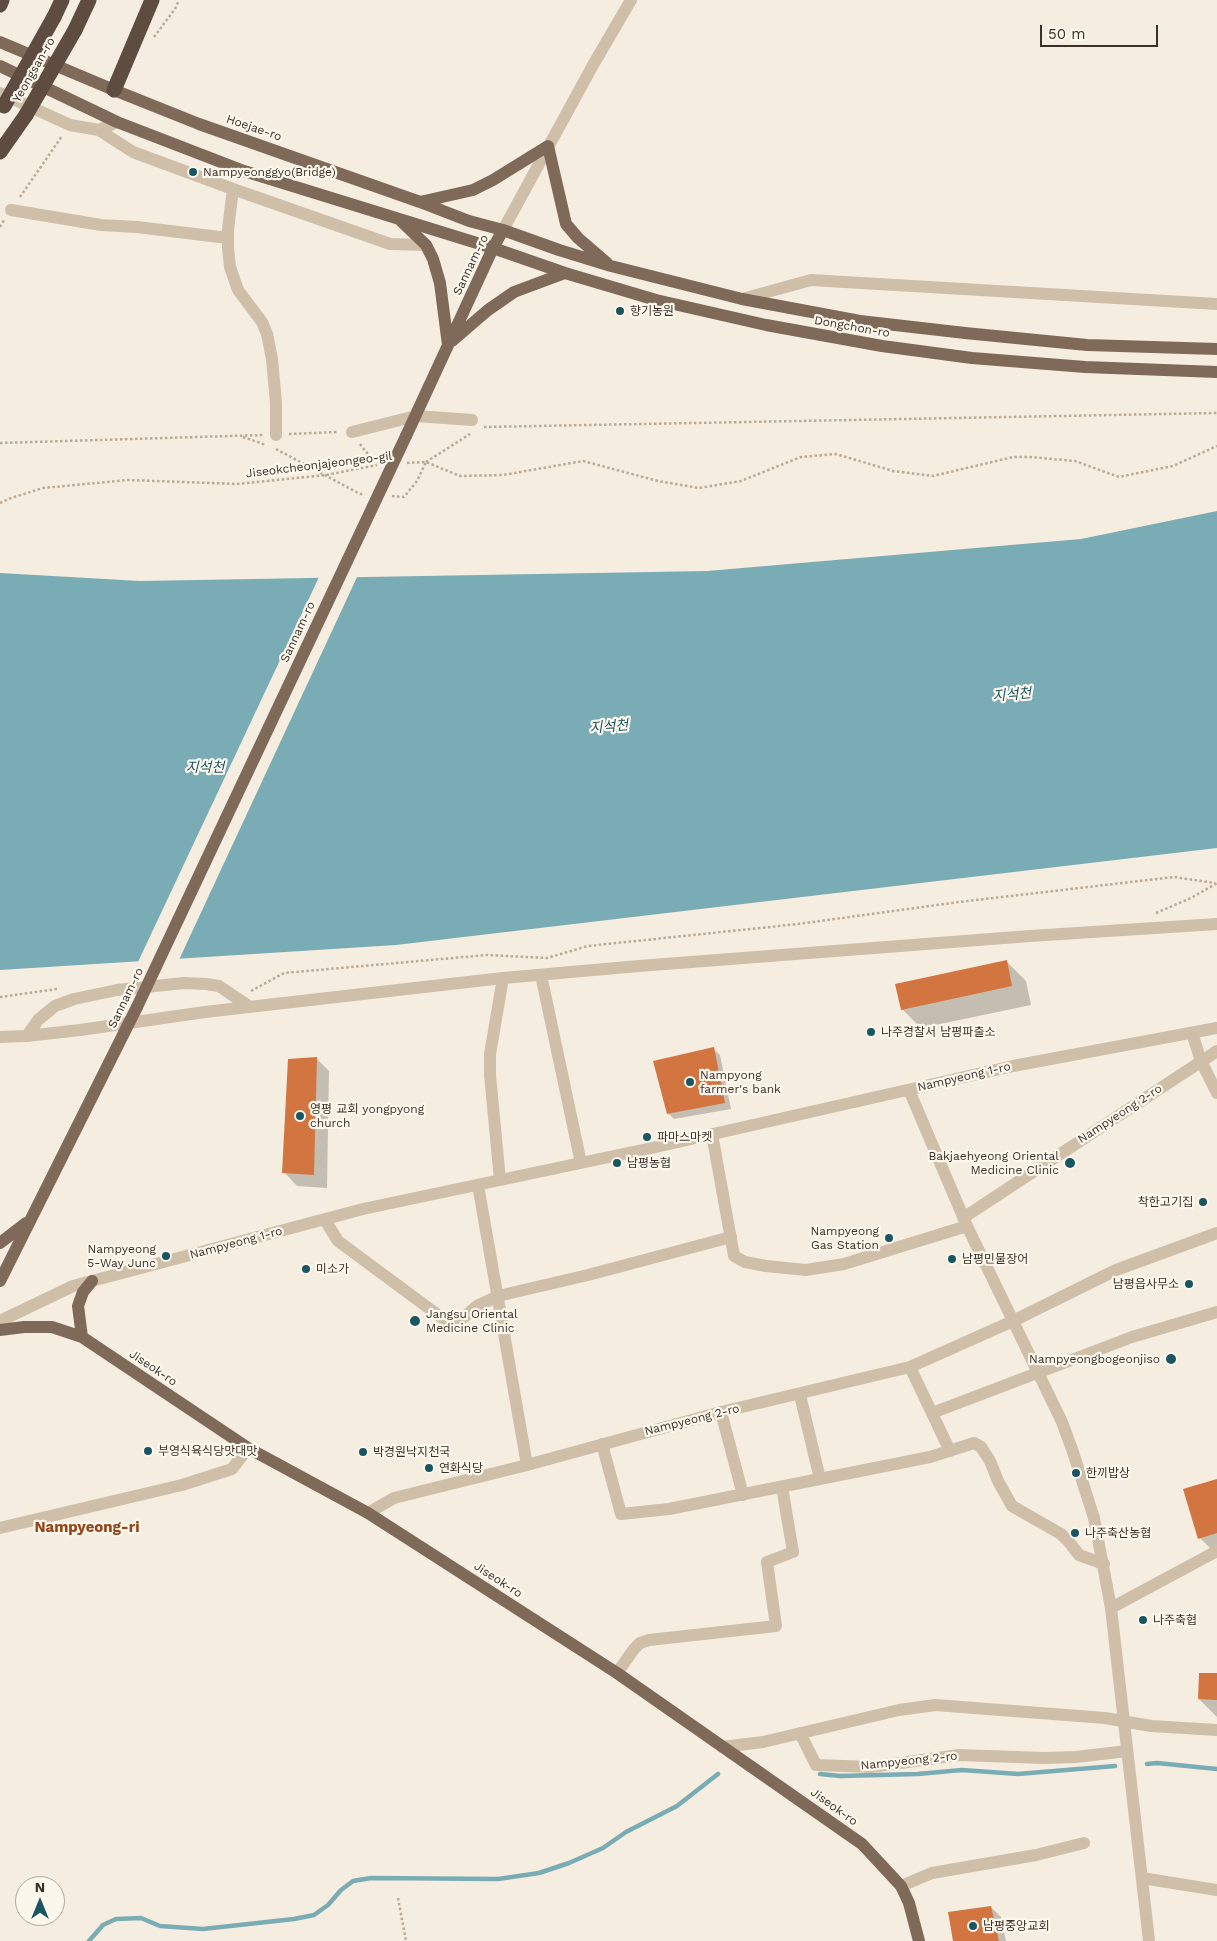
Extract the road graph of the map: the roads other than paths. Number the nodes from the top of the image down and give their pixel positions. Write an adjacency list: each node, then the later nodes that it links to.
1 (2, 0): 6 (highway)
2 (62, 0): 10 (highway, Yeongsan-ro, bridge)
3 (89, 0): 14 (highway, Yeongsan-ro, bridge)
4 (152, 0): 9 (highway)
5 (631, 0): 13 (street, Sannam-ro)
6 (0, 5)
7 (0, 42): 9 (main road, Hoejae-ro)
8 (0, 66): 11 (main road)
9 (114, 90): 16 (main road, Hoejae-ro)
10 (1, 104): 12 (street)
11 (117, 122): 12 (street); 18 (main road)
12 (99, 130): 15 (street)
13 (548, 146): 16 (main road); 19 (street, Sannam-ro); 23 (main road)
14 (0, 152)
15 (232, 190): 20 (street); 21 (street)
16 (420, 202): 19 (main road, Hoejae-ro)
17 (11, 210): 20 (street)
18 (397, 218): 21 (main road); 22 (main road)
19 (503, 230): 22 (main road, Sannam-ro); 23 (main road, Dongchon-ro)
20 (228, 238): 33 (street)
21 (426, 245): 27 (main road)
22 (493, 248): 24 (main road, Dongchon-ro); 27 (main road, Sannam-ro)
23 (611, 266): 25 (main road, Dongchon-ro)
24 (565, 274): 27 (main road); 29 (main road, Dongchon-ro)
25 (742, 299): 26 (street); 28 (main road, Dongchon-ro)
26 (1217, 304)
27 (448, 344): 30 (main road, Sannam-ro)
28 (1217, 349)
29 (1217, 372)
30 (416, 416): 31 (street); 32 (street); 38 (main road, Sannam-ro, bridge)
31 (477, 423)
32 (352, 432)
33 (276, 434)
34 (1217, 924): 35 (street)
35 (541, 975): 36 (street); 48 (street)
36 (503, 978): 37 (street); 49 (street)
37 (250, 1007): 38 (street); 41 (street)
38 (129, 1023): 41 (street); 52 (main road, Sannam-ro)
39 (1217, 1028): 40 (street, Nampyeong 1-ro)
40 (1192, 1033): 44 (street); 45 (street, Nampyeong 1-ro)
41 (27, 1036): 42 (street)
42 (0, 1037)
43 (1217, 1051): 44 (street, Nampyeong 2-ro)
44 (1201, 1061): 46 (street); 53 (street, Nampyeong 2-ro)
45 (909, 1090): 47 (street, Nampyeong 1-ro); 53 (street)
46 (1217, 1094)
47 (712, 1134): 48 (street, Nampyeong 1-ro); 55 (street)
48 (581, 1162): 49 (street, Nampyeong 1-ro)
49 (500, 1180): 50 (street, Nampyeong 1-ro)
50 (478, 1185): 51 (street, Nampyeong 1-ro); 59 (street)
51 (325, 1220): 58 (street, Nampyeong 1-ro); 59 (street)
52 (28, 1221): 56 (main road); 57 (main road, Sannam-ro)
53 (965, 1222): 55 (street); 62 (street)
54 (1217, 1232): 62 (street, Nampyeong 2-ro)
55 (731, 1237): 59 (street)
56 (0, 1243)
57 (0, 1281)
58 (92, 1281): 61 (street, Nampyeong 1-ro); 64 (main road)
59 (498, 1296): 73 (street)
60 (1217, 1312): 66 (street)
61 (0, 1321)
62 (1013, 1321): 65 (street, Nampyeong 2-ro); 66 (street)
63 (0, 1330): 64 (main road, Jiseok-ro)
64 (82, 1337): 71 (main road, Jiseok-ro)
65 (910, 1367): 67 (street, Nampyeong 2-ro); 69 (street)
66 (1038, 1373): 69 (street); 80 (street)
67 (800, 1395): 68 (street, Nampyeong 2-ro); 74 (street)
68 (721, 1412): 70 (street, Nampyeong 2-ro); 76 (street)
69 (932, 1412): 72 (street)
70 (602, 1444): 73 (street, Nampyeong 2-ro); 76 (street)
71 (248, 1448): 77 (main road, Jiseok-ro); 78 (street)
72 (950, 1451): 74 (street); 80 (street)
73 (528, 1465): 77 (street, Nampyeong 2-ro)
74 (820, 1479): 75 (street)
75 (782, 1487): 76 (street); 82 (street)
76 (743, 1495)
77 (368, 1513): 82 (main road, Jiseok-ro)
78 (0, 1528)
79 (1217, 1551): 81 (street)
80 (1104, 1564): 81 (street)
81 (1111, 1608): 83 (street)
82 (617, 1673): 86 (main road, Jiseok-ro)
83 (1124, 1720): 84 (street); 85 (street); 87 (street)
84 (1217, 1730)
85 (800, 1733): 86 (street); 87 (street, Nampyeong 2-ro)
86 (722, 1747): 90 (main road, Jiseok-ro)
87 (1128, 1751): 89 (street)
88 (1084, 1843): 90 (street)
89 (1142, 1878): 91 (street); 93 (street)
90 (901, 1886): 92 (main road, Jiseok-ro)
91 (1217, 1890)
92 (919, 1941)
93 (1149, 1941)

